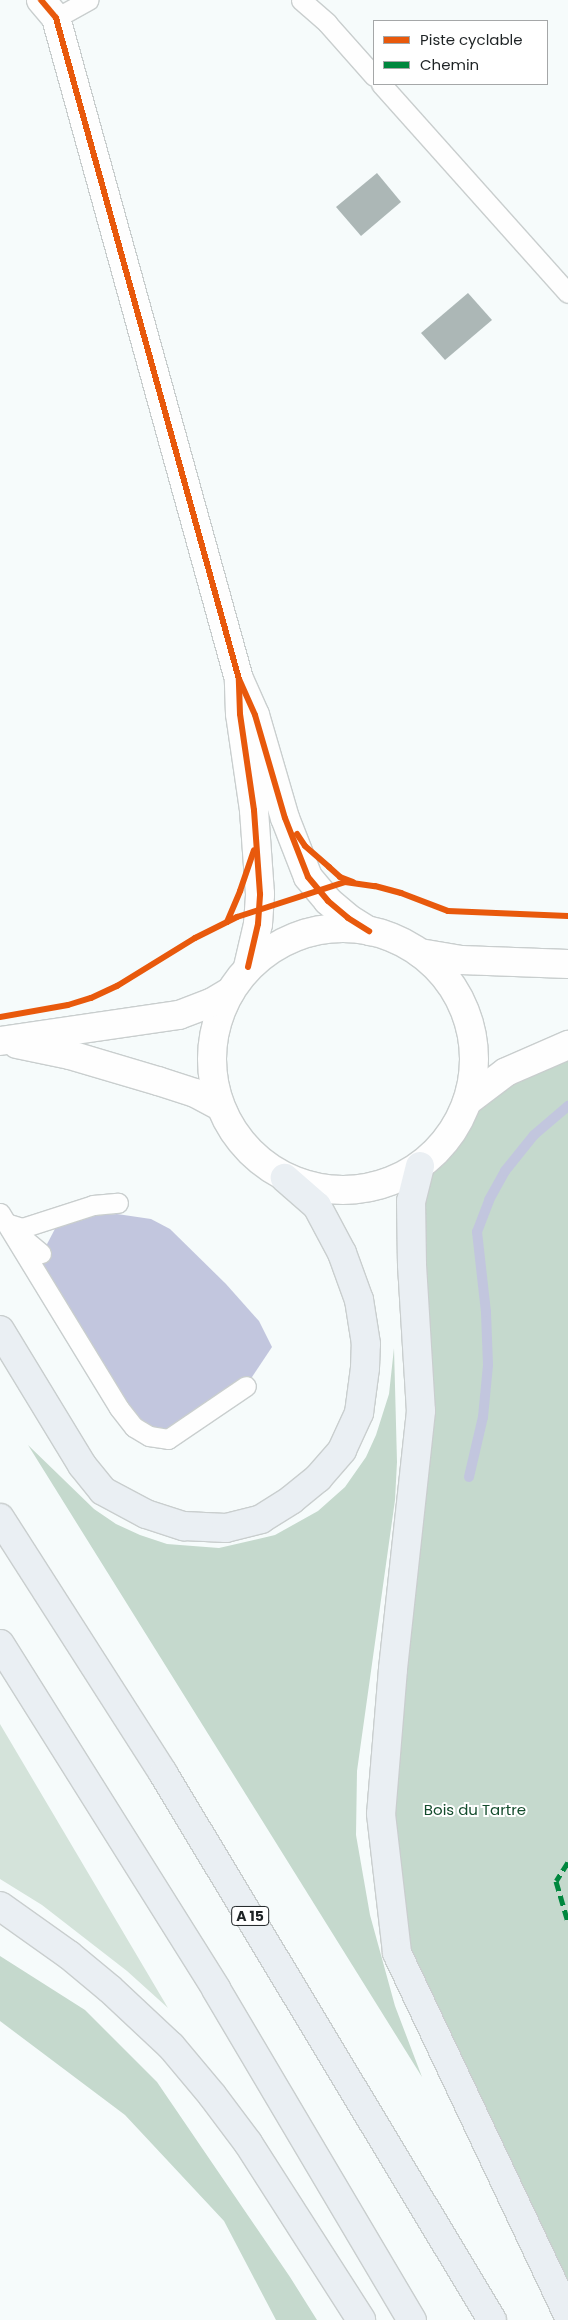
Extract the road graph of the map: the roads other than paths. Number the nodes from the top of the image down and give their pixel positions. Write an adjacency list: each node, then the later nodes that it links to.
1 (88, 0): 3 (lane)
2 (301, 0): 4 (lane)
3 (48, 9): 7 (main road)
4 (373, 75)
5 (383, 85): 6 (lane)
6 (568, 293)
7 (238, 679): 8 (main road); 11 (main road)
8 (369, 930): 9 (main road); 11 (main road)
9 (420, 952): 10 (main road); 15 (main road)
10 (568, 964)
11 (248, 967): 12 (main road)
12 (231, 991): 13 (main road); 16 (main road)
13 (1, 1041): 16 (main road)
14 (568, 1045): 15 (main road)
15 (469, 1100): 17 (main road)
16 (219, 1106): 18 (main road)
17 (420, 1166): 18 (main road); 27 (highway)
18 (285, 1178): 22 (highway)
19 (118, 1203): 20 (lane)
20 (3, 1218): 21 (lane); 23 (lane)
21 (42, 1253)
22 (0, 1330)
23 (246, 1386)
24 (0, 1518): 30 (highway, A 15)
25 (0, 1644): 29 (highway)
26 (0, 1906): 28 (highway)
27 (568, 2315)
28 (361, 2320)
29 (412, 2320)
30 (492, 2320)

